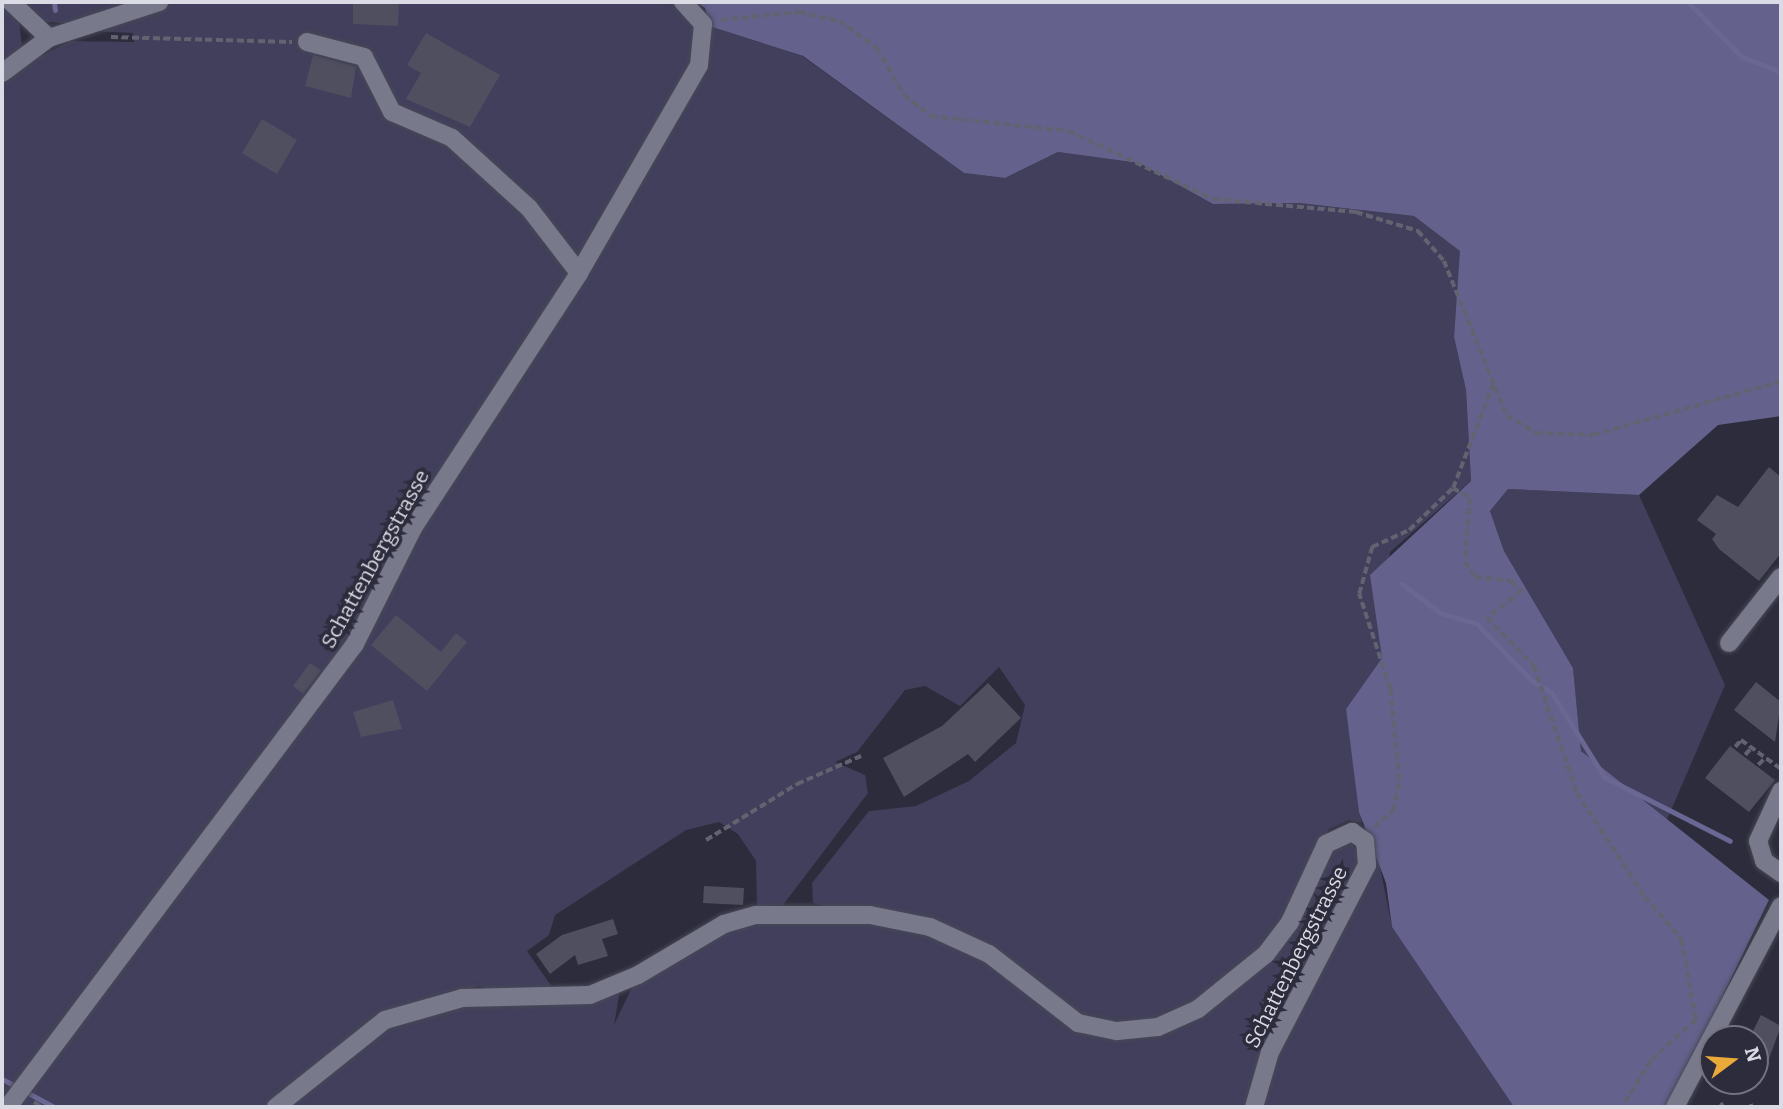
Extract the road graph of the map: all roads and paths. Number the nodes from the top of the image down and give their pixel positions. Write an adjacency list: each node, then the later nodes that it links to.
1 (10, 2): 6 (street)
2 (159, 2): 5 (street)
3 (683, 2): 9 (street, Schattenbergstrasse)
4 (709, 15): 11 (path)
5 (71, 30): 6 (street); 7 (path)
6 (49, 37): 8 (street)
7 (307, 42): 9 (street)
8 (2, 74)
9 (579, 273): 27 (street, Schattenbergstrasse)
10 (1781, 381): 11 (path)
11 (1493, 382): 12 (path)
12 (1452, 488): 23 (path); 30 (path)
13 (1781, 577): 14 (street)
14 (1729, 643)
15 (1735, 747): 16 (path)
16 (1751, 748): 17 (path); 19 (path)
17 (1745, 755)
18 (861, 756): 24 (path)
19 (1765, 758): 20 (path); 21 (path)
20 (1758, 765)
21 (1781, 769)
22 (1781, 791): 25 (street)
23 (1362, 837): 28 (street, Schattenbergstrasse); 29 (street, Schattenbergstrasse)
24 (706, 839)
25 (1781, 873)
26 (1781, 906): 31 (street)
27 (8, 1107)
28 (276, 1107)
29 (1254, 1107)
30 (1622, 1107)
31 (1675, 1107)

